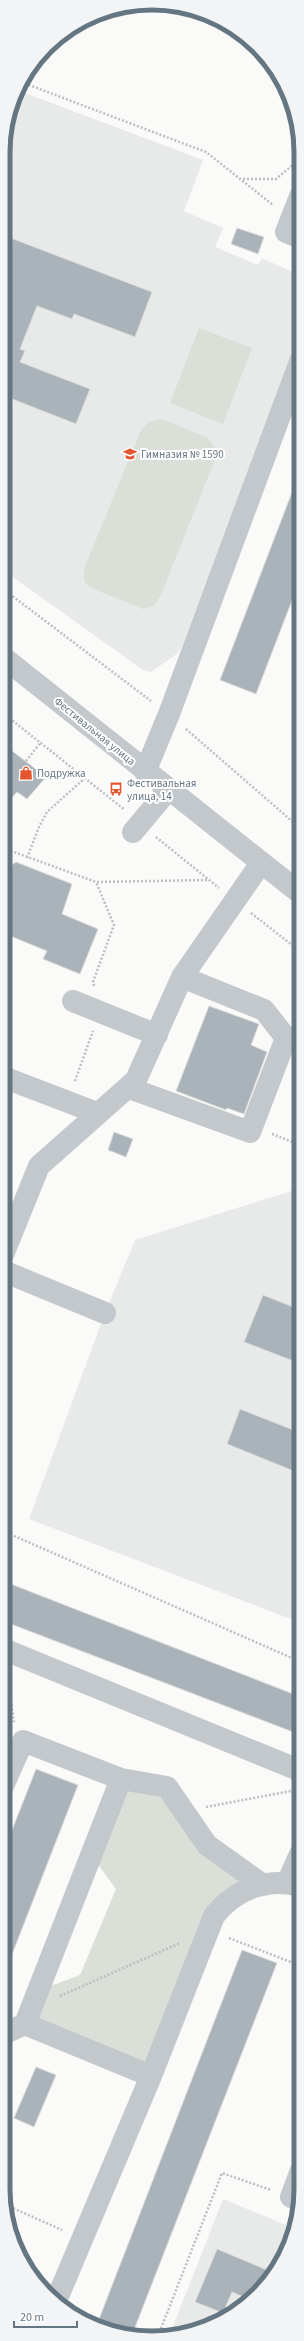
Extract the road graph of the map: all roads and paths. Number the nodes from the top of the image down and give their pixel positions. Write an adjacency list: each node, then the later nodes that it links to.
1 (27, 84): 3 (path)
2 (294, 164): 3 (path)
3 (242, 179): 4 (path)
4 (294, 227)
5 (294, 378): 9 (street)
6 (10, 663): 9 (street, Фестивальная улица)
7 (41, 742): 8 (path)
8 (26, 761)
9 (145, 772): 11 (street, Фестивальная улица)
10 (85, 778): 14 (path)
11 (168, 790): 12 (street); 15 (street, Фестивальная улица)
12 (133, 832)
13 (10, 851): 14 (path)
14 (27, 858): 16 (path)
15 (261, 863): 17 (street, Фестивальная улица); 18 (street)
16 (208, 880)
17 (294, 889)
18 (182, 977): 20 (street); 24 (street)
19 (73, 1001): 20 (street)
20 (157, 1035): 22 (street)
21 (10, 1081): 23 (street)
22 (129, 1088): 23 (street); 24 (street)
23 (97, 1113): 26 (street)
24 (250, 1132): 25 (path)
25 (294, 1140)
26 (10, 1238)
27 (10, 1274): 28 (street)
28 (105, 1313)
29 (10, 1534): 31 (path)
30 (10, 1652): 36 (street)
31 (294, 1659)
32 (10, 1696): 33 (path)
33 (13, 1720)
34 (10, 1770): 35 (street)
35 (121, 1779): 38 (street); 43 (street)
36 (294, 1780)
37 (294, 1782): 38 (path)
38 (184, 1811): 40 (street)
39 (294, 1884): 40 (street)
40 (263, 1885): 41 (street)
41 (208, 1930): 42 (path); 43 (path); 45 (street)
42 (294, 1963)
43 (28, 2017): 44 (street); 45 (street)
44 (10, 2029)
45 (150, 2076): 49 (street)
46 (294, 2189): 47 (street)
47 (291, 2197): 51 (path)
48 (11, 2207): 49 (path)
49 (81, 2238): 50 (street)
50 (57, 2294)
51 (160, 2331)

